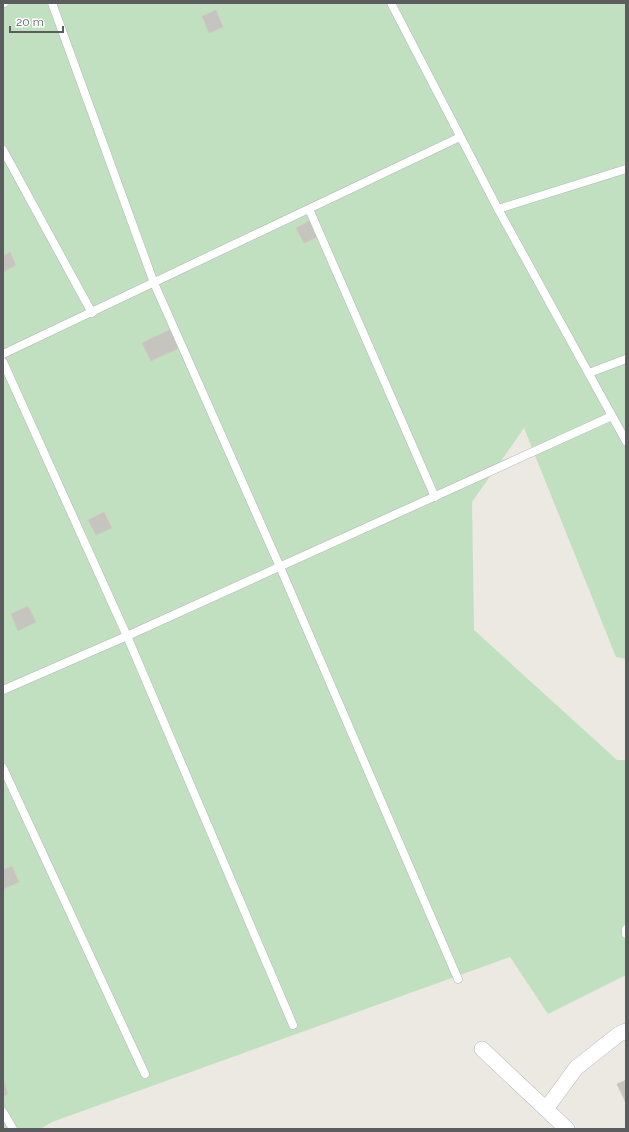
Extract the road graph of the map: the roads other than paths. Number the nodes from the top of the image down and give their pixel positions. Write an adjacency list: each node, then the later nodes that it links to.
1 (52, 3): 8 (lane)
2 (391, 3): 3 (lane)
3 (460, 137): 6 (lane); 7 (lane)
4 (3, 150): 9 (lane)
5 (626, 168): 7 (lane)
6 (309, 209): 8 (lane); 16 (lane)
7 (498, 209): 13 (lane)
8 (154, 283): 9 (lane); 17 (lane)
9 (92, 313): 10 (lane)
10 (3, 354)
11 (626, 358): 13 (lane)
12 (3, 362): 18 (lane)
13 (589, 373): 14 (lane)
14 (612, 416): 15 (lane); 16 (lane)
15 (626, 441)
16 (435, 497): 17 (lane)
17 (280, 567): 18 (lane); 23 (lane)
18 (127, 636): 19 (lane); 24 (lane)
19 (3, 690)
20 (3, 768): 27 (lane)
21 (626, 929): 22 (lane)
22 (626, 934)
23 (458, 979)
24 (293, 1025)
25 (626, 1032): 28 (street)
26 (482, 1049): 28 (street)
27 (145, 1074)
28 (546, 1109): 31 (street)
29 (3, 1112): 30 (lane)
30 (13, 1129)
31 (567, 1129)

